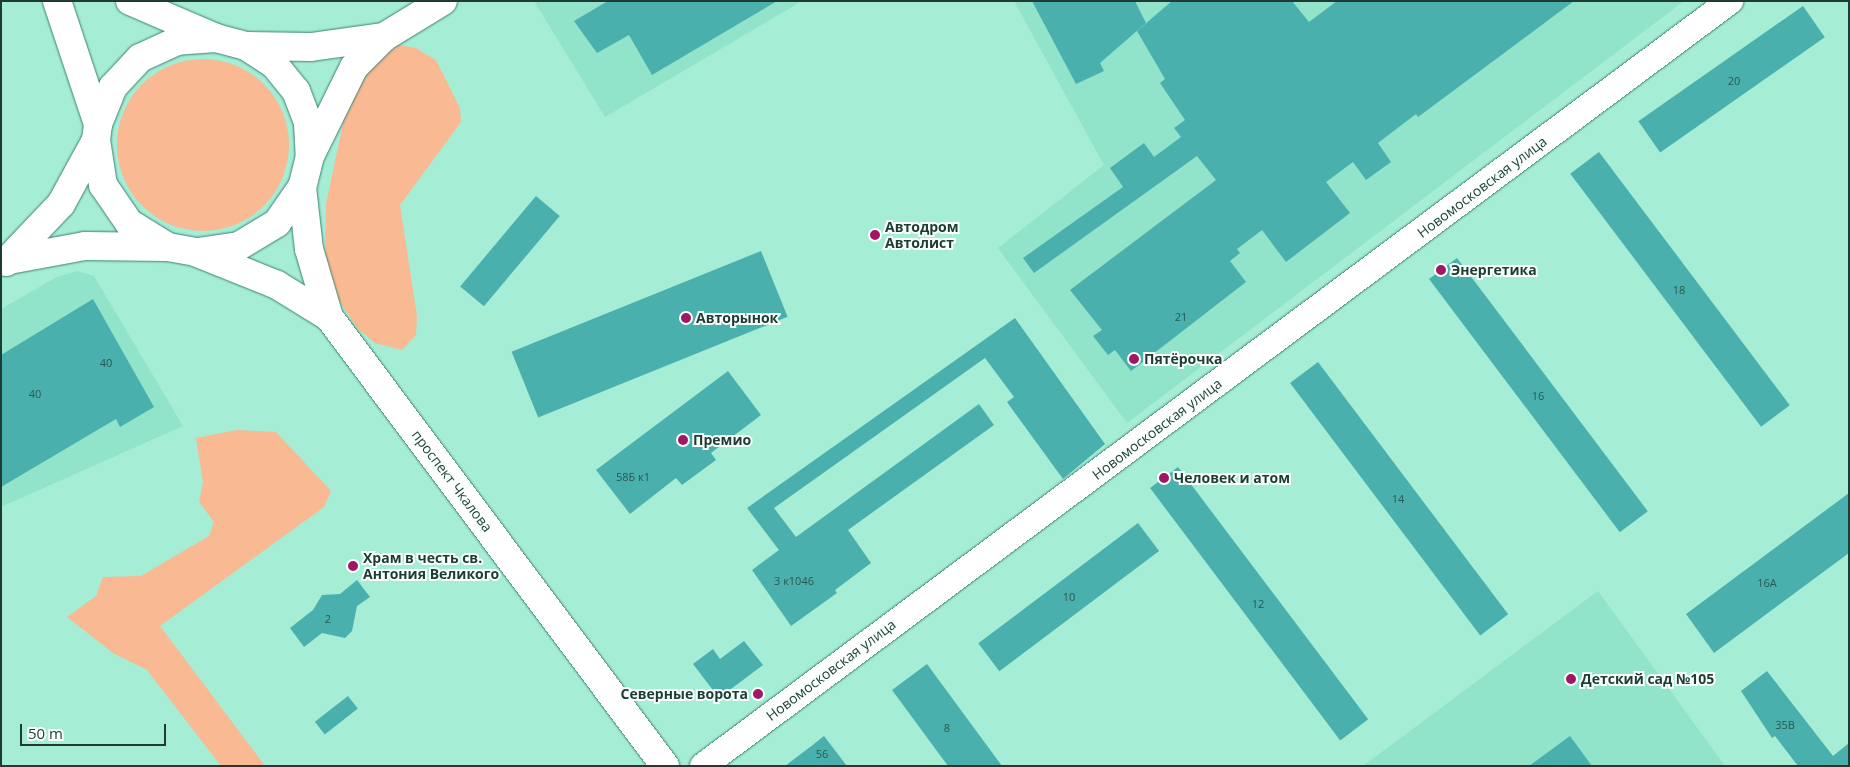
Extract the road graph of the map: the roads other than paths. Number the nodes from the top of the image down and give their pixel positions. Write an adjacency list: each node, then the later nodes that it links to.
1 (57, 1): 8 (main road)
2 (130, 1): 6 (main road)
3 (1730, 1): 16 (street, Новомосковская улица)
4 (434, 7): 5 (main road)
5 (384, 37): 7 (main road); 9 (main road)
6 (216, 38): 7 (main road); 8 (main road)
7 (246, 46): 9 (main road)
8 (97, 132): 11 (main road); 13 (main road)
9 (310, 156): 10 (main road)
10 (302, 187): 12 (main road); 14 (main road)
11 (168, 247): 12 (main road); 13 (main road)
12 (195, 252): 14 (main road)
13 (5, 262)
14 (329, 317): 15 (main road, проспект Чкалова)
15 (665, 766)
16 (702, 766)

